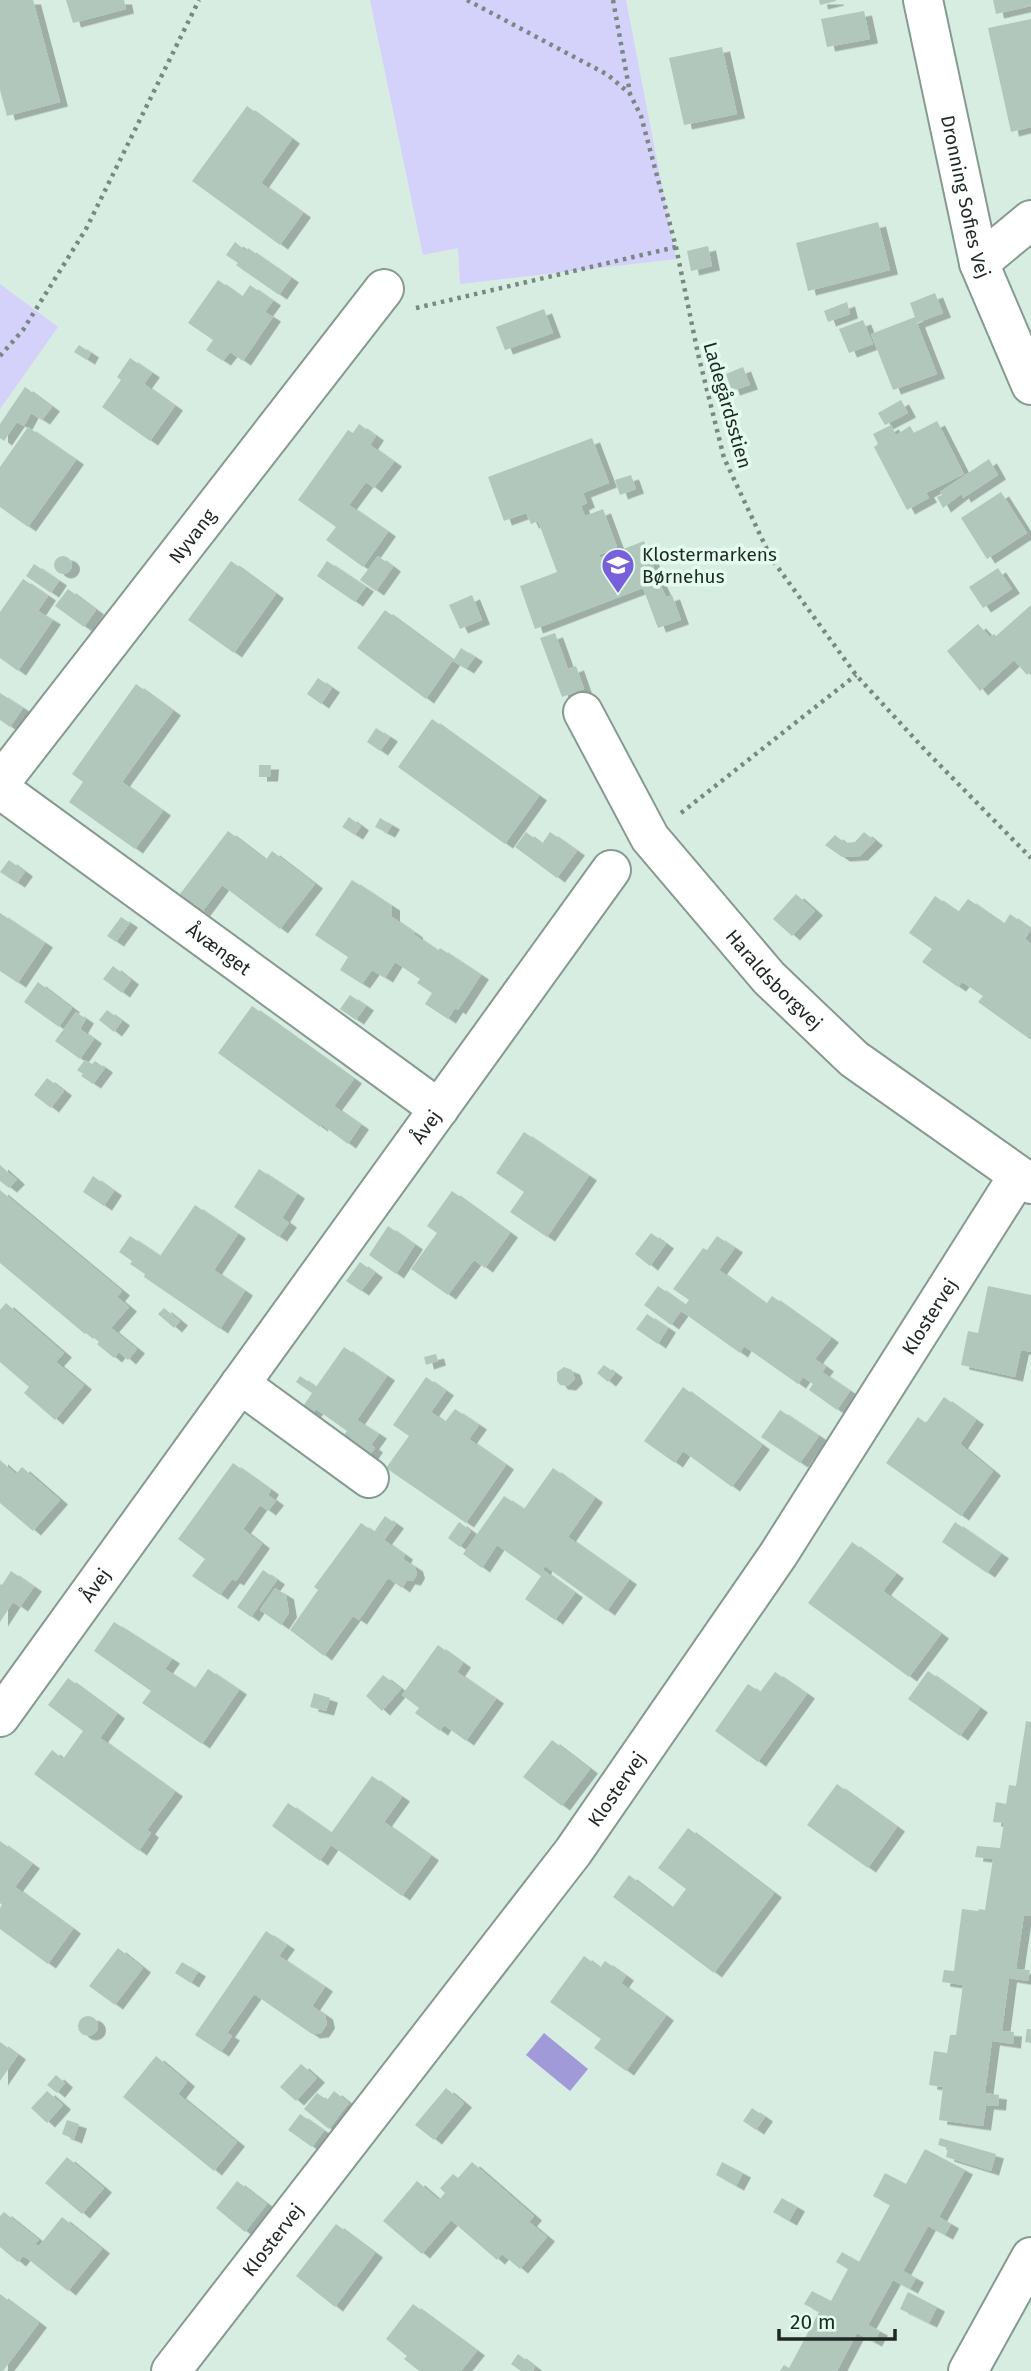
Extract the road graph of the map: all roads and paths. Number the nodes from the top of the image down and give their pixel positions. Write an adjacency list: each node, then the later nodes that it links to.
1 (199, 0): 10 (path)
2 (467, 0): 5 (path)
3 (613, 0): 5 (path, Ladegårdsstien)
4 (923, 0): 8 (street, Dronning Sofies Vej)
5 (631, 94): 7 (path, Ladegårdsstien)
6 (1031, 220): 8 (street)
7 (676, 247): 9 (path); 12 (path, Ladegårdsstien)
8 (979, 263): 11 (street, Dronning Sofies Vej)
9 (376, 298): 14 (street, Nyvang)
10 (0, 356)
11 (1031, 385)
12 (856, 675): 16 (path); 17 (path, Ladegårdsstien)
13 (583, 712): 16 (street, Haraldsborgvej)
14 (0, 783)
15 (0, 789): 19 (street, Åvænget)
16 (650, 838): 20 (street, Haraldsborgvej)
17 (1031, 858)
18 (611, 870): 19 (street, Åvej)
19 (439, 1109): 21 (street, Åvej)
20 (1025, 1180): 26 (street, Klostervej)
21 (240, 1384): 22 (street); 23 (street, Åvej)
22 (369, 1478)
23 (0, 1717)
24 (1031, 2257): 25 (street)
25 (975, 2369)
26 (171, 2371)

